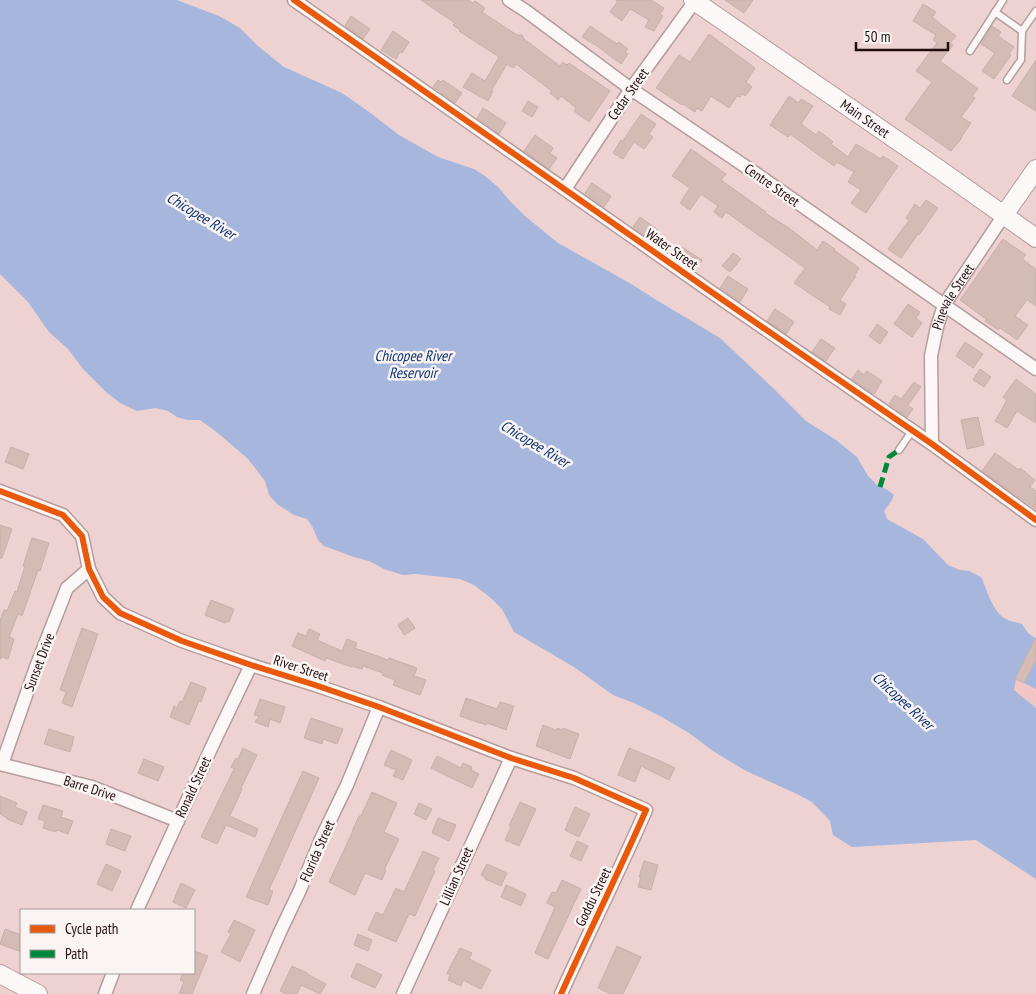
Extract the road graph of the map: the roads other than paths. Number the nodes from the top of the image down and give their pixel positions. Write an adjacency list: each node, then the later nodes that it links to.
1 (294, 0): 12 (street, Water Street)
2 (509, 0): 10 (street, Centre Street)
3 (694, 0): 10 (street, Cedar Street); 13 (main road, Main Street)
4 (1003, 0): 6 (lane)
5 (1036, 11): 7 (lane)
6 (995, 12): 7 (lane); 8 (lane)
7 (1022, 31): 9 (lane)
8 (970, 51)
9 (1007, 80)
10 (631, 89): 12 (street, Cedar Street); 15 (street, Centre Street)
11 (1036, 169): 13 (main road, Pinevale Street)
12 (565, 189): 17 (street, Water Street)
13 (1004, 215): 14 (main road, Main Street); 15 (street, Pinevale Street)
14 (1036, 238)
15 (944, 305): 16 (street, Centre Street); 18 (street, Pinevale Street)
16 (1036, 369)
17 (912, 431): 18 (street, Water Street); 19 (lane)
18 (932, 444): 21 (street, Water Street)
19 (899, 450)
20 (0, 491): 22 (street, River Street)
21 (1036, 520)
22 (89, 568): 23 (street, River Street); 26 (street, Sunset Drive)
23 (251, 665): 24 (street, River Street); 28 (street, Ronald Street)
24 (379, 708): 25 (street, River Street); 34 (street, Florida Street)
25 (510, 758): 27 (street, River Street); 35 (street, Lillian Street)
26 (1, 764): 28 (street, Barre Drive)
27 (646, 810): 36 (street, Goddu Street)
28 (178, 821): 29 (street, Ronald Street)
29 (137, 909)
30 (0, 974): 32 (main road)
31 (113, 974): 33 (street)
32 (38, 994)
33 (105, 994)
34 (253, 994)
35 (403, 994)
36 (561, 994)

